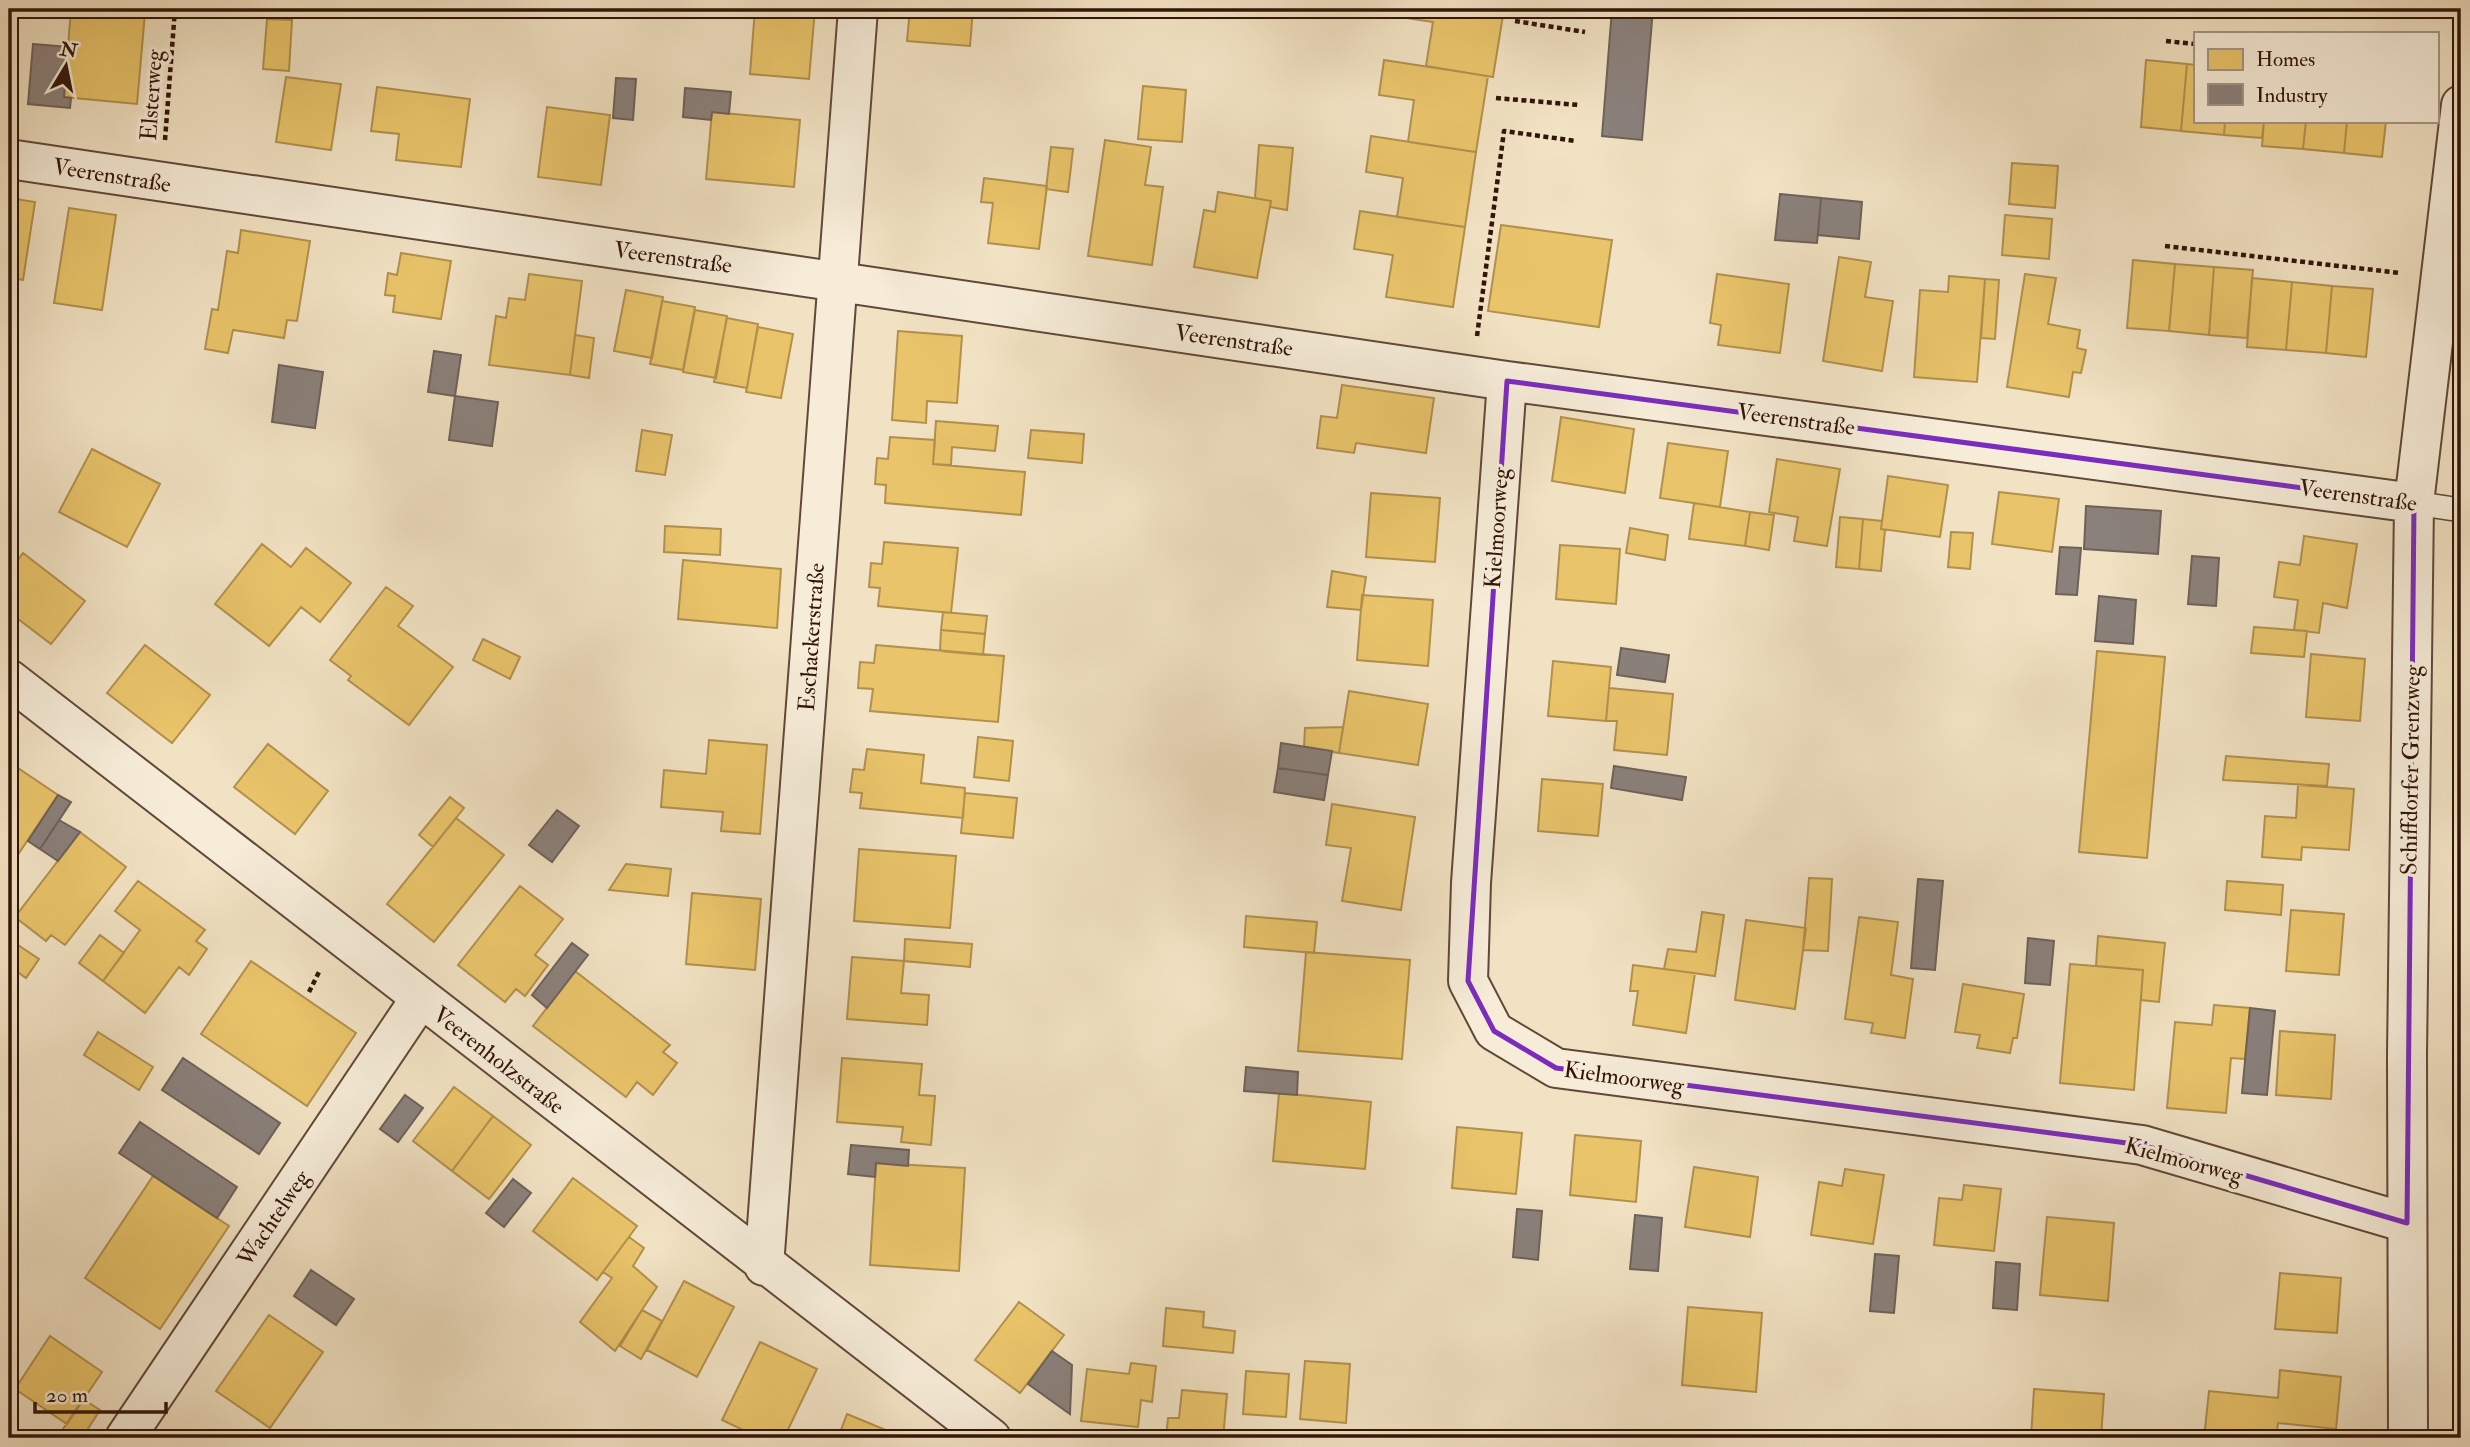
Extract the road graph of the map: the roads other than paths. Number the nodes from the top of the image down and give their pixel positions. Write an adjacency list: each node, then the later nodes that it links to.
1 (858, 9): 4 (street, Eschackerstraße)
2 (2461, 105): 6 (street, Schiffdorfer Grenzweg)
3 (9, 159): 4 (street, Veerenstraße)
4 (837, 281): 5 (street, Veerenstraße); 11 (street, Eschackerstraße)
5 (1490, 378): 6 (street, Veerenstraße); 10 (street, Kielmoorweg)
6 (2414, 503): 7 (lane, Veerenstraße); 10 (street, Schiffdorfer Grenzweg)
7 (2461, 510)
8 (9, 679): 9 (street, Veerenholzstraße)
9 (420, 999): 11 (street, Veerenholzstraße); 12 (street, Wachtelweg)
10 (2407, 1223): 14 (street, Schiffdorfer Grenzweg)
11 (764, 1266): 13 (street, Veerenholzstraße)
12 (125, 1438)
13 (991, 1438)
14 (2408, 1438)

